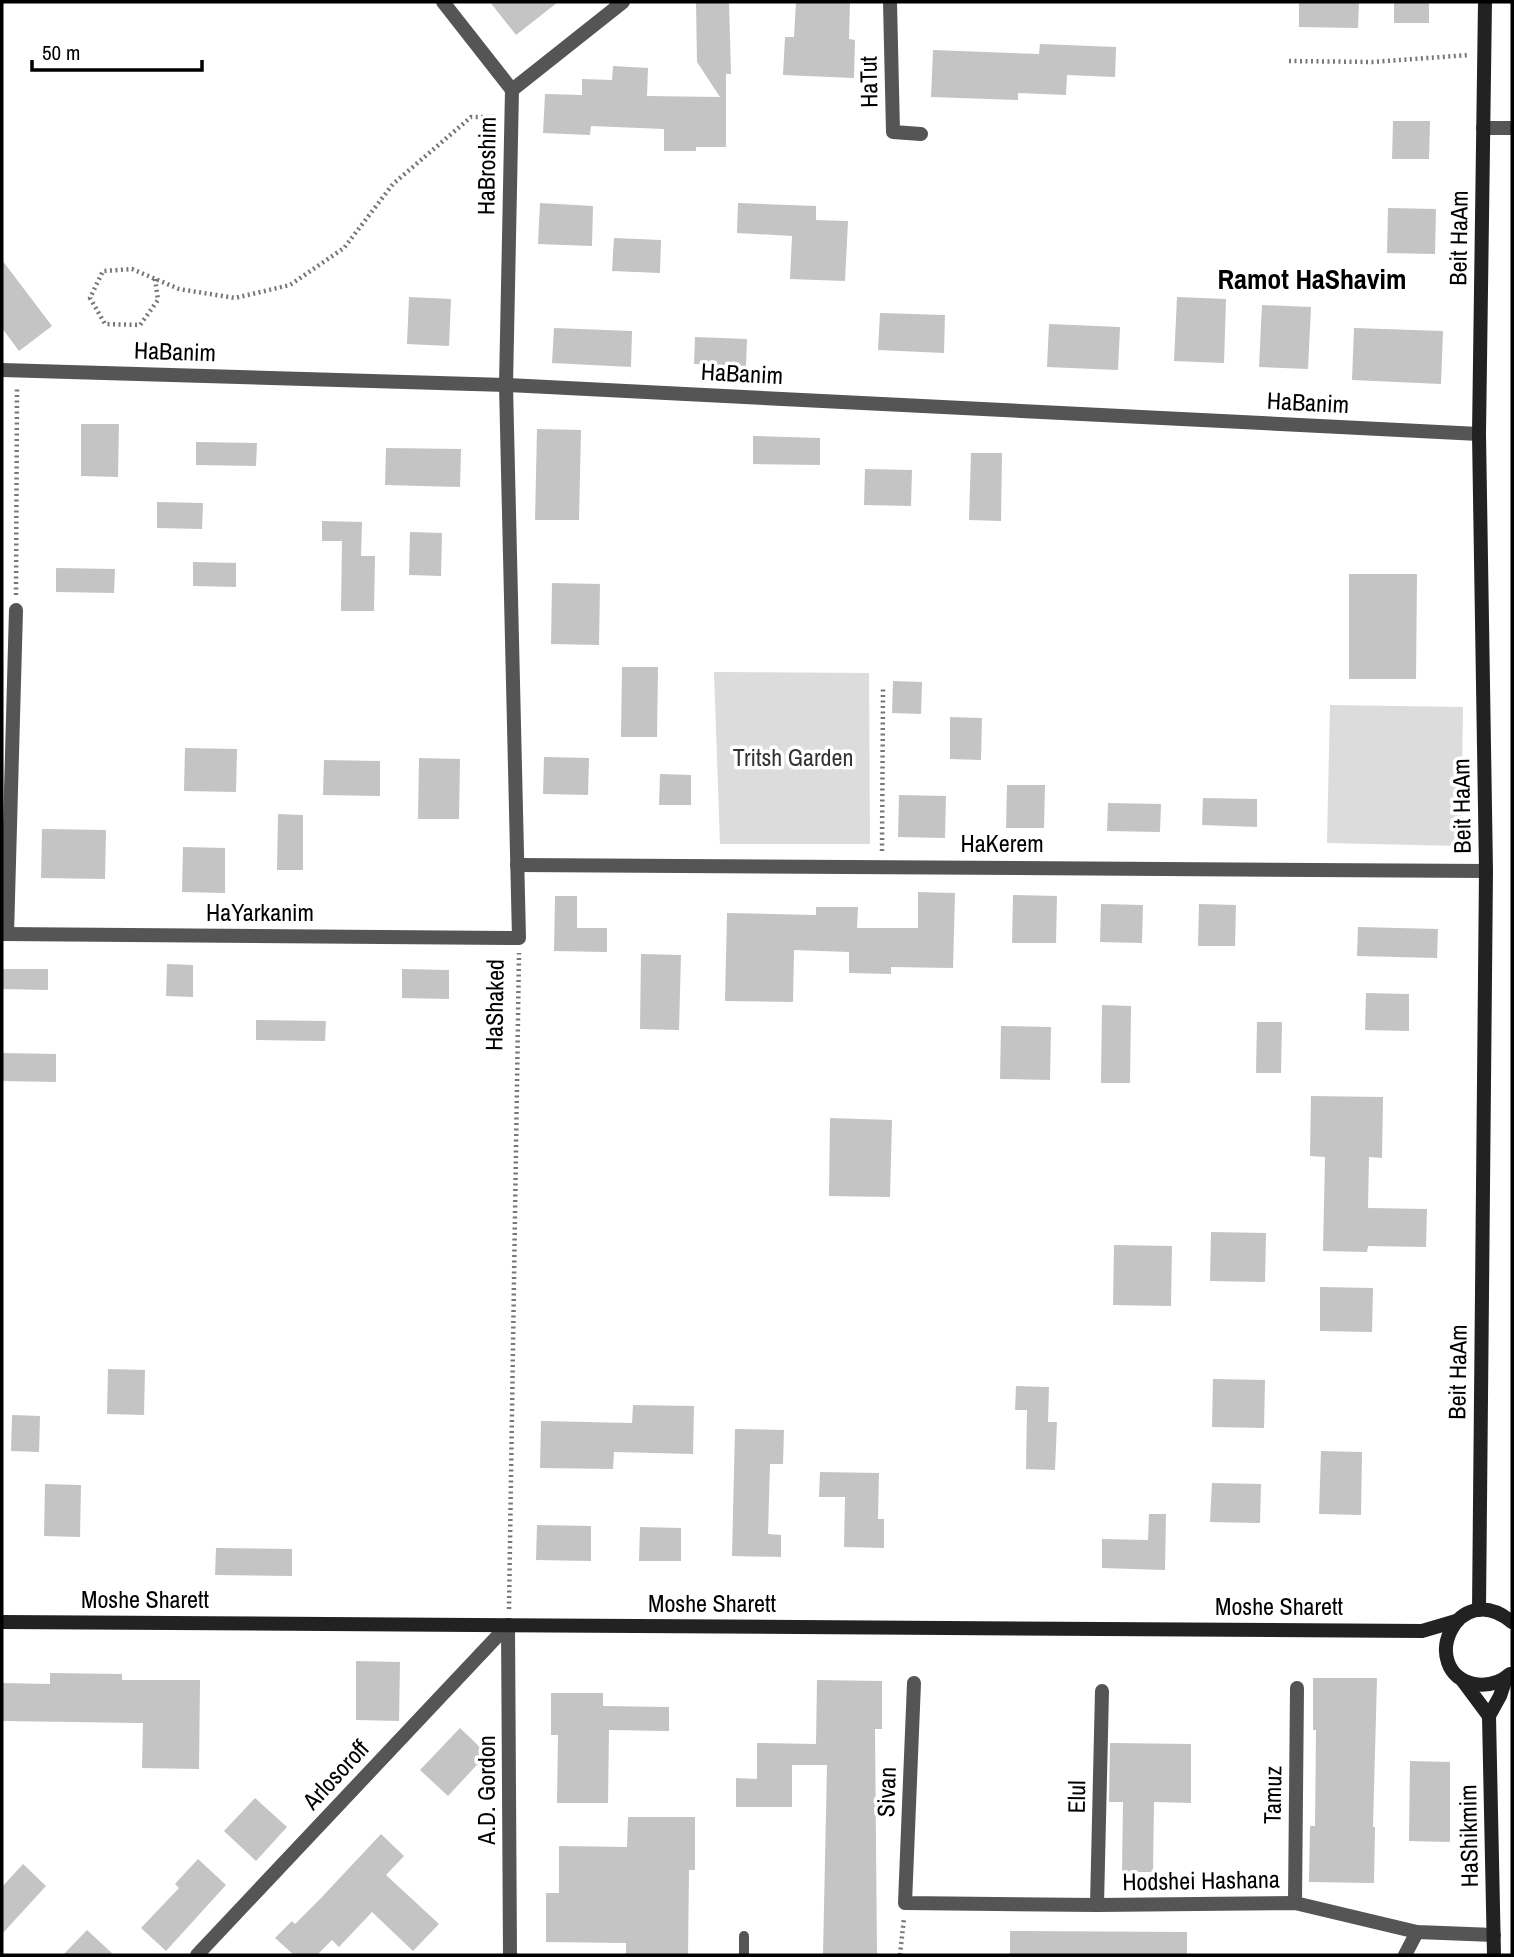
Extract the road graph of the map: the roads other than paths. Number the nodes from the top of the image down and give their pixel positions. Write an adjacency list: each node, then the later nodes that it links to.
1 (443, 2): 5 (street)
2 (623, 2): 5 (street, HaBroshim)
3 (890, 2): 8 (street, HaTut)
4 (1485, 2): 6 (street, Beit HaAm)
5 (512, 90): 10 (street, HaBroshim)
6 (1483, 128): 7 (street); 11 (street, Beit HaAm)
7 (1512, 128)
8 (921, 134)
9 (2, 370): 10 (street, HaBanim)
10 (506, 385): 11 (street, HaBanim); 13 (street, HaShaked)
11 (1479, 434): 14 (street, Beit HaAm)
12 (16, 610): 15 (street)
13 (517, 865): 14 (street, HaKerem); 16 (street, HaShaked)
14 (1486, 871): 17 (street, Beit HaAm)
15 (4, 934): 16 (street, HaYarkanim)
16 (519, 938)
17 (1479, 1610): 18 (street, Moshe Sharett); 20 (street)
18 (1456, 1621): 22 (street, Moshe Sharett); 23 (street)
19 (2, 1622): 21 (street, Moshe Sharett)
20 (1512, 1622)
21 (508, 1625): 22 (street, Moshe Sharett); 36 (street, Arlosoroff); 37 (street, A.D. Gordon)
22 (1422, 1631): 23 (street)
23 (1446, 1656): 25 (street)
24 (1509, 1675): 25 (street); 29 (street, HaShikmim)
25 (1459, 1676): 29 (street)
26 (914, 1683): 30 (street, Sivan)
27 (1297, 1688): 31 (street, Tamuz)
28 (1102, 1691): 32 (street, Elul)
29 (1489, 1716): 34 (street, HaShikmim)
30 (905, 1903): 32 (street, Hodshei Hashana)
31 (1295, 1903): 32 (street, Hodshei Hashana); 33 (street, Hodshei Hashana)
32 (1097, 1905)
33 (1417, 1932): 34 (street, Hodshei Hashana); 39 (street)
34 (1494, 1935): 40 (street, HaShikmim)
35 (744, 1936): 38 (lane)
36 (197, 1955)
37 (510, 1955)
38 (744, 1955)
39 (1405, 1955)
40 (1494, 1955)

